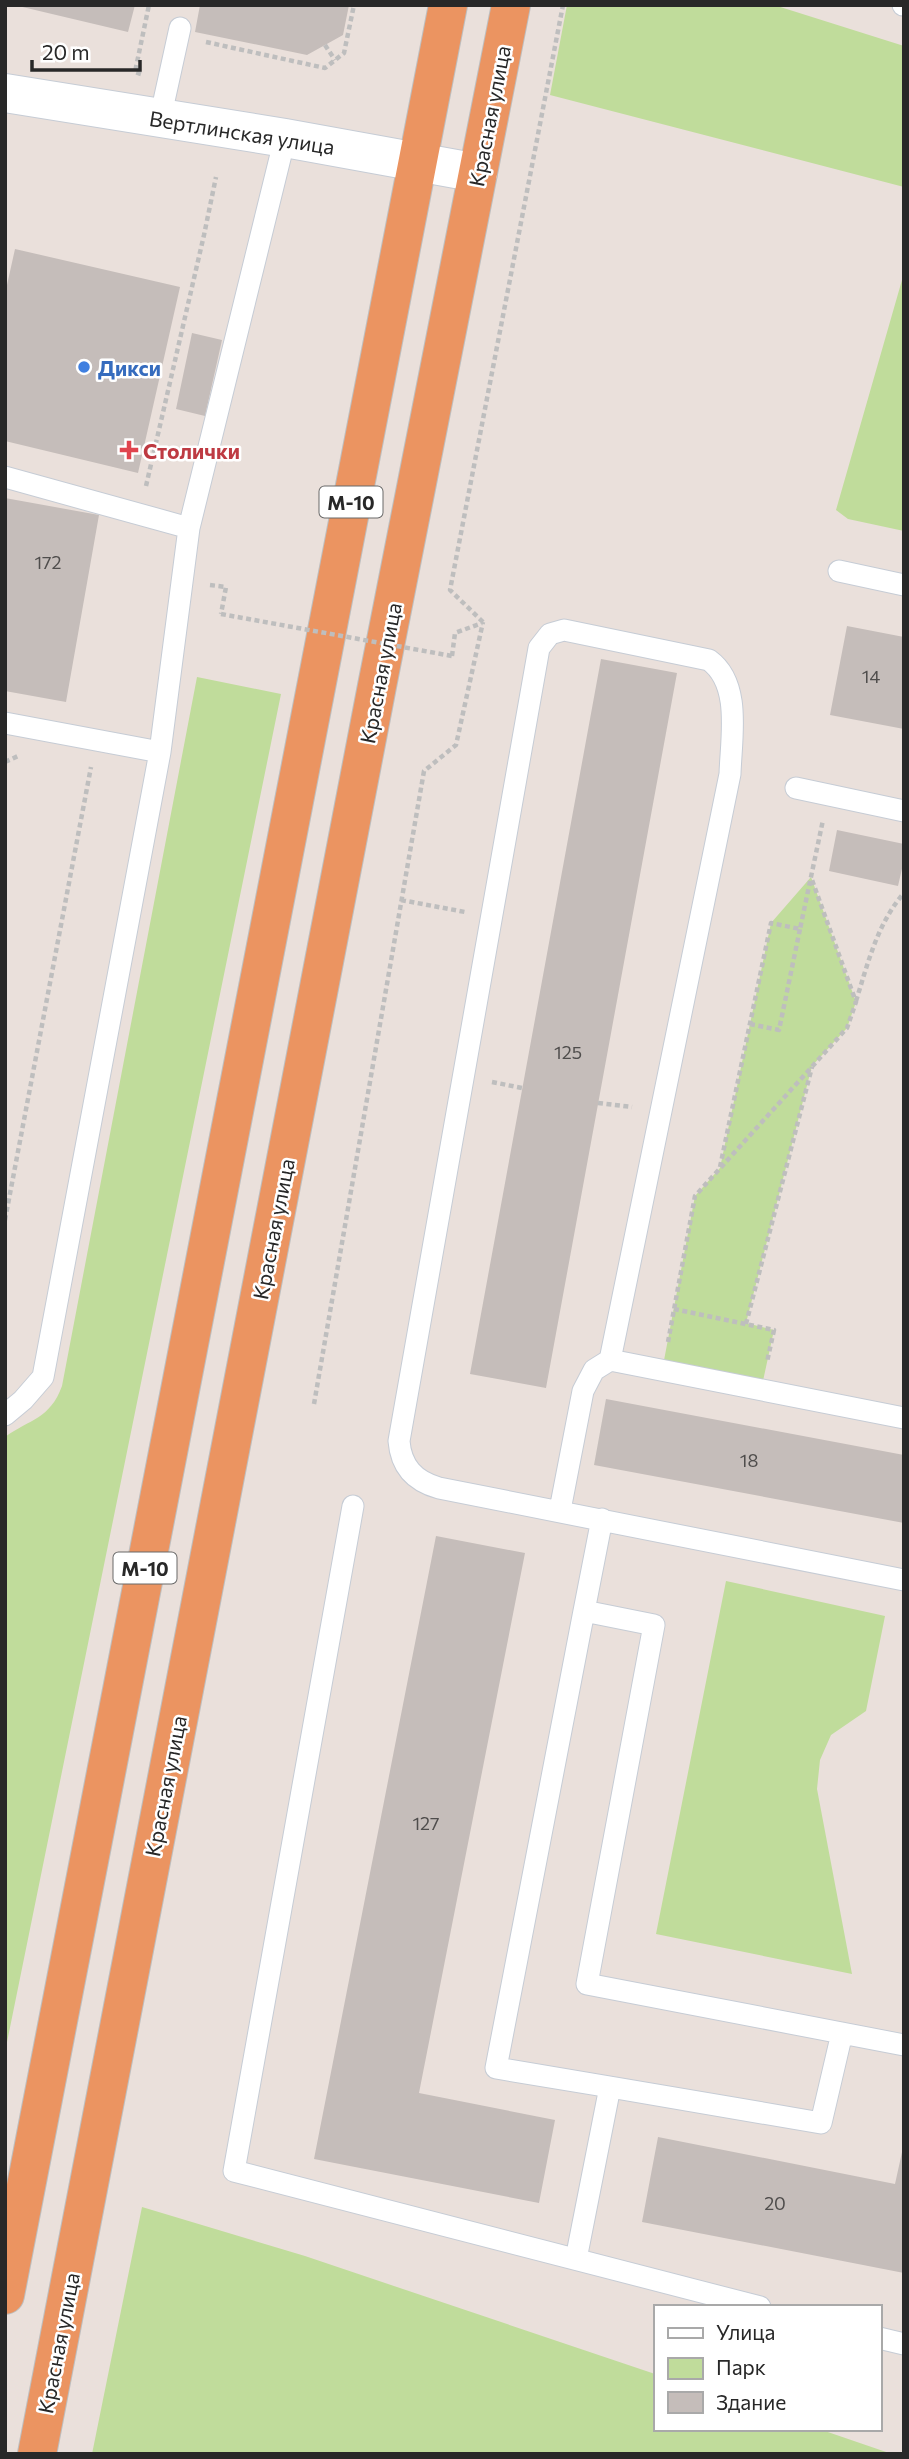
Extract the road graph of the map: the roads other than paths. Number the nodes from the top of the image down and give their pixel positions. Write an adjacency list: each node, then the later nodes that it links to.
1 (448, 5): 7 (highway, М-10)
2 (511, 5): 8 (highway, Красная улица / М-10)
3 (179, 32): 5 (lane)
4 (5, 93): 5 (main road, Вертлинская улица)
5 (160, 119): 6 (main road, Вертлинская улица)
6 (285, 138): 7 (main road, Вертлинская улица); 10 (lane)
7 (416, 163): 8 (main road, Вертлинская улица); 29 (highway, М-10)
8 (478, 173): 33 (highway, Красная улица / М-10)
9 (5, 477): 10 (lane)
10 (189, 528): 14 (lane)
11 (839, 571): 12 (lane)
12 (904, 585)
13 (5, 723): 14 (lane)
14 (160, 752): 18 (lane)
15 (796, 788): 16 (lane)
16 (904, 811)
17 (610, 1360): 19 (lane); 21 (lane); 21 (lane)
18 (5, 1415)
19 (904, 1418)
20 (353, 1506): 28 (lane)
21 (560, 1510): 22 (lane)
22 (602, 1519): 23 (lane); 24 (lane)
23 (904, 1580)
24 (584, 1611): 25 (lane); 27 (lane)
25 (842, 2034): 26 (lane); 27 (lane)
26 (904, 2045)
27 (610, 2087): 28 (lane)
28 (576, 2259): 30 (lane)
29 (5, 2295)
30 (752, 2305)
31 (881, 2338): 32 (lane)
32 (904, 2344)
33 (37, 2454)

